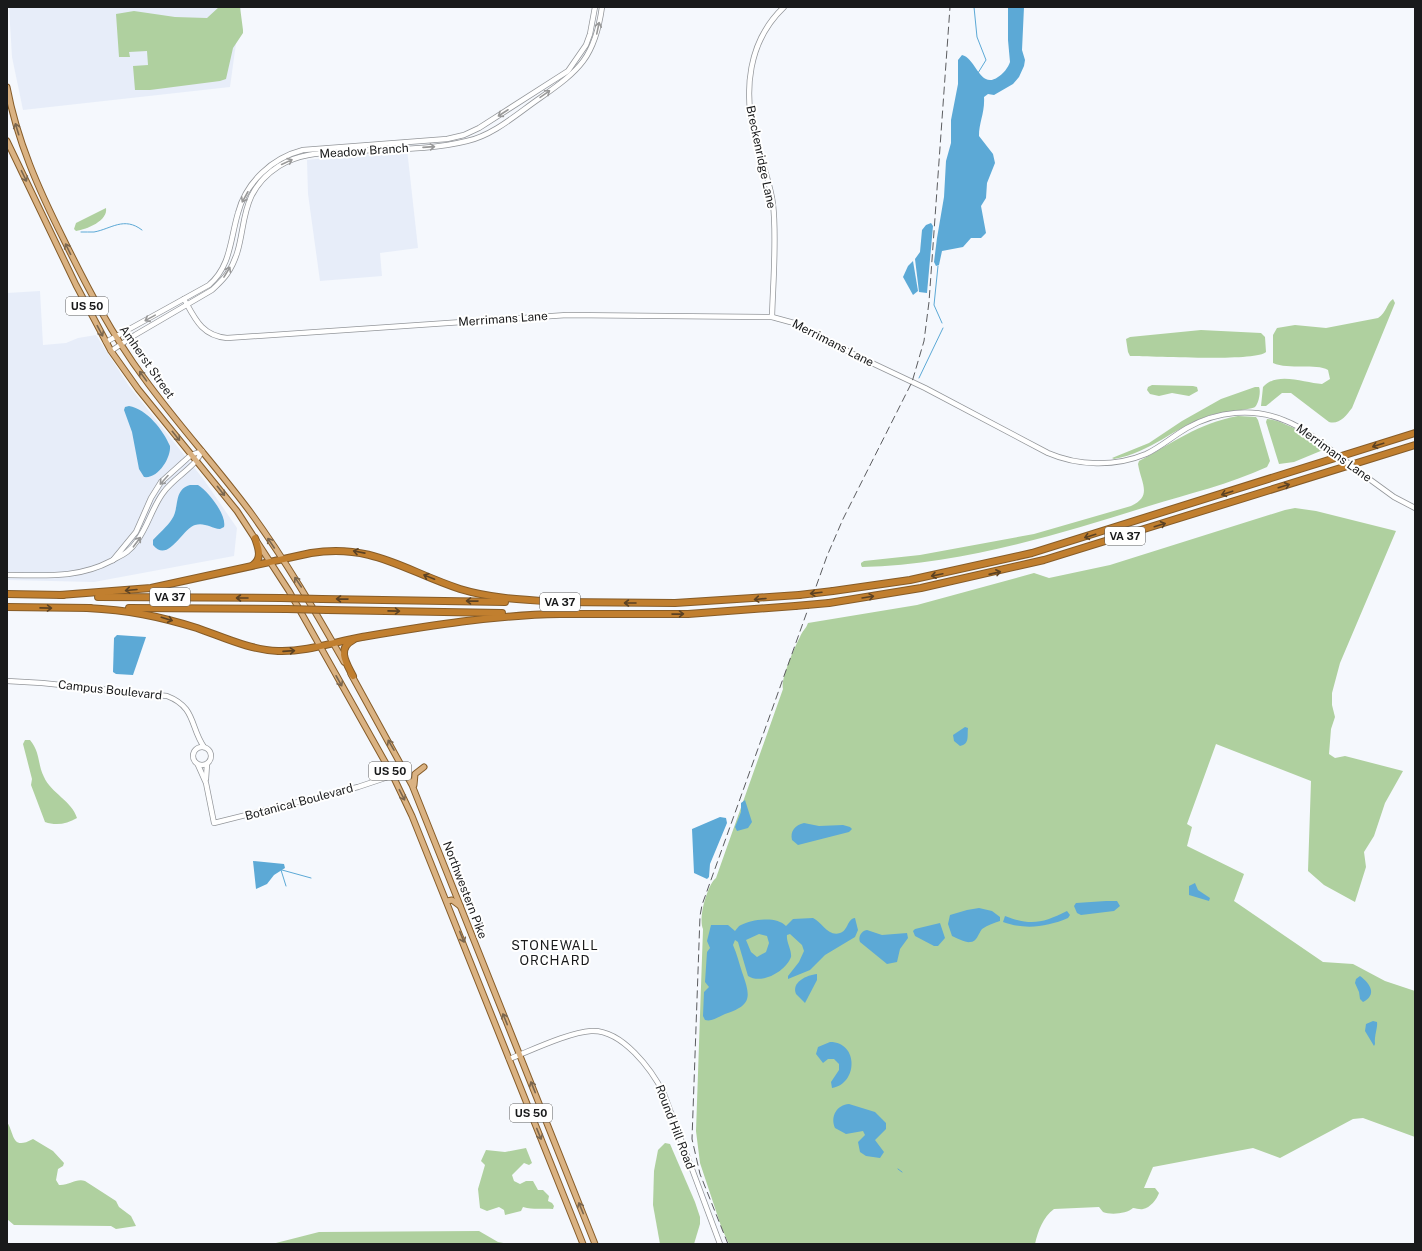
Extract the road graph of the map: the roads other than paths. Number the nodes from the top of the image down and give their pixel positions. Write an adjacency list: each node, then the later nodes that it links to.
1 (595, 7): 9 (main road, Meadow Branch, one-way to 9)
2 (602, 7): 11 (main road, Meadow Branch, one-way to 2)
3 (784, 7): 12 (main road, Breckenridge Lane)
4 (7, 87): 7 (main road, Amherst Street / US 50, one-way to 4)
5 (7, 141): 6 (main road, Amherst Street / US 50, one-way to 6)
6 (71, 275): 7 (main road); 8 (main road, Amherst Street / US 50)
7 (86, 284): 10 (main road, Amherst Street / US 50)
8 (76, 285): 10 (main road); 14 (main road, Amherst Street / US 50, one-way to 14)
9 (184, 299): 11 (main road, Merrimans Lane); 13 (main road, one-way to 13)
10 (95, 300): 13 (main road, Amherst Street / US 50)
11 (187, 305): 12 (main road, Merrimans Lane); 15 (main road)
12 (772, 317): 22 (main road, Merrimans Lane, bridge)
13 (116, 337): 14 (main road); 15 (main road, Amherst Street / US 50)
14 (106, 342): 16 (main road, Amherst Street / US 50)
15 (121, 344): 16 (main road); 19 (main road, Amherst Street / US 50, one-way to 15)
16 (111, 351): 20 (main road, Amherst Street / US 50, one-way to 20)
17 (1415, 433): 31 (highway, VA 37, one-way to 31, bridge)
18 (1415, 445): 34 (highway, VA 37, one-way to 18, bridge)
19 (202, 451): 20 (main road); 21 (main road); 24 (main road, Amherst Street / US 50, one-way to 19)
20 (192, 455): 21 (main road, Amherst Street / US 50); 25 (main road, one-way to 25)
21 (196, 461): 23 (main road, Amherst Street / US 50, one-way to 23); 25 (main road, one-way to 21)
22 (1415, 508)
23 (255, 538): 26 (main road, Amherst Street / US 50); 27 (highway)
24 (282, 559): 26 (highway); 31 (highway, one-way to 24); 36 (main road, Northwestern Pike / US 50, one-way to 24)
25 (113, 560): 28 (main road)
26 (271, 562): 27 (highway); 37 (main road, Northwestern Pike / US 50)
27 (249, 567): 30 (highway, one-way to 30)
28 (7, 575)
29 (7, 594): 30 (highway, VA 37)
30 (60, 595): 31 (highway, VA 37, one-way to 30, bridge)
31 (562, 602)
32 (7, 607): 33 (highway, VA 37, one-way to 33)
33 (87, 608): 34 (highway, VA 37, one-way to 34, bridge); 37 (highway, one-way to 37)
34 (560, 614): 35 (highway)
35 (359, 638): 36 (highway); 38 (highway)
36 (333, 643): 37 (highway); 38 (main road, Northwestern Pike / US 50)
37 (321, 647): 47 (main road, Northwestern Pike / US 50, one-way to 47)
38 (353, 676): 46 (main road, Northwestern Pike / US 50, one-way to 38)
39 (7, 681): 40 (main road, Campus Boulevard)
40 (196, 728): 41 (main road, Campus Boulevard); 42 (main road, Campus Boulevard)
41 (204, 746): 42 (main road); 43 (main road, Campus Boulevard)
42 (195, 749): 44 (main road, Campus Boulevard)
43 (207, 764): 44 (main road); 48 (main road, Campus Boulevard)
44 (198, 765): 48 (main road, Campus Boulevard)
45 (424, 767): 49 (main road)
46 (406, 771): 47 (main road, Botanical Boulevard); 49 (main road, Northwestern Pike / US 50)
47 (392, 776): 50 (main road, Botanical Boulevard); 51 (main road, Northwestern Pike / US 50, one-way to 51)
48 (206, 783): 50 (main road, Campus Boulevard)
49 (414, 788): 52 (main road, Northwestern Pike / US 50)
50 (214, 822)
51 (447, 900): 52 (main road); 54 (main road, Northwestern Pike / US 50, one-way to 54)
52 (461, 907): 53 (main road, Northwestern Pike / US 50, one-way to 52)
53 (520, 1055): 54 (main road, Round Hill Road); 56 (main road, Northwestern Pike / US 50, one-way to 53); 57 (main road, Round Hill Road)
54 (509, 1059): 55 (main road, Northwestern Pike / US 50, one-way to 55)
55 (584, 1244)
56 (595, 1244)
57 (720, 1244)

